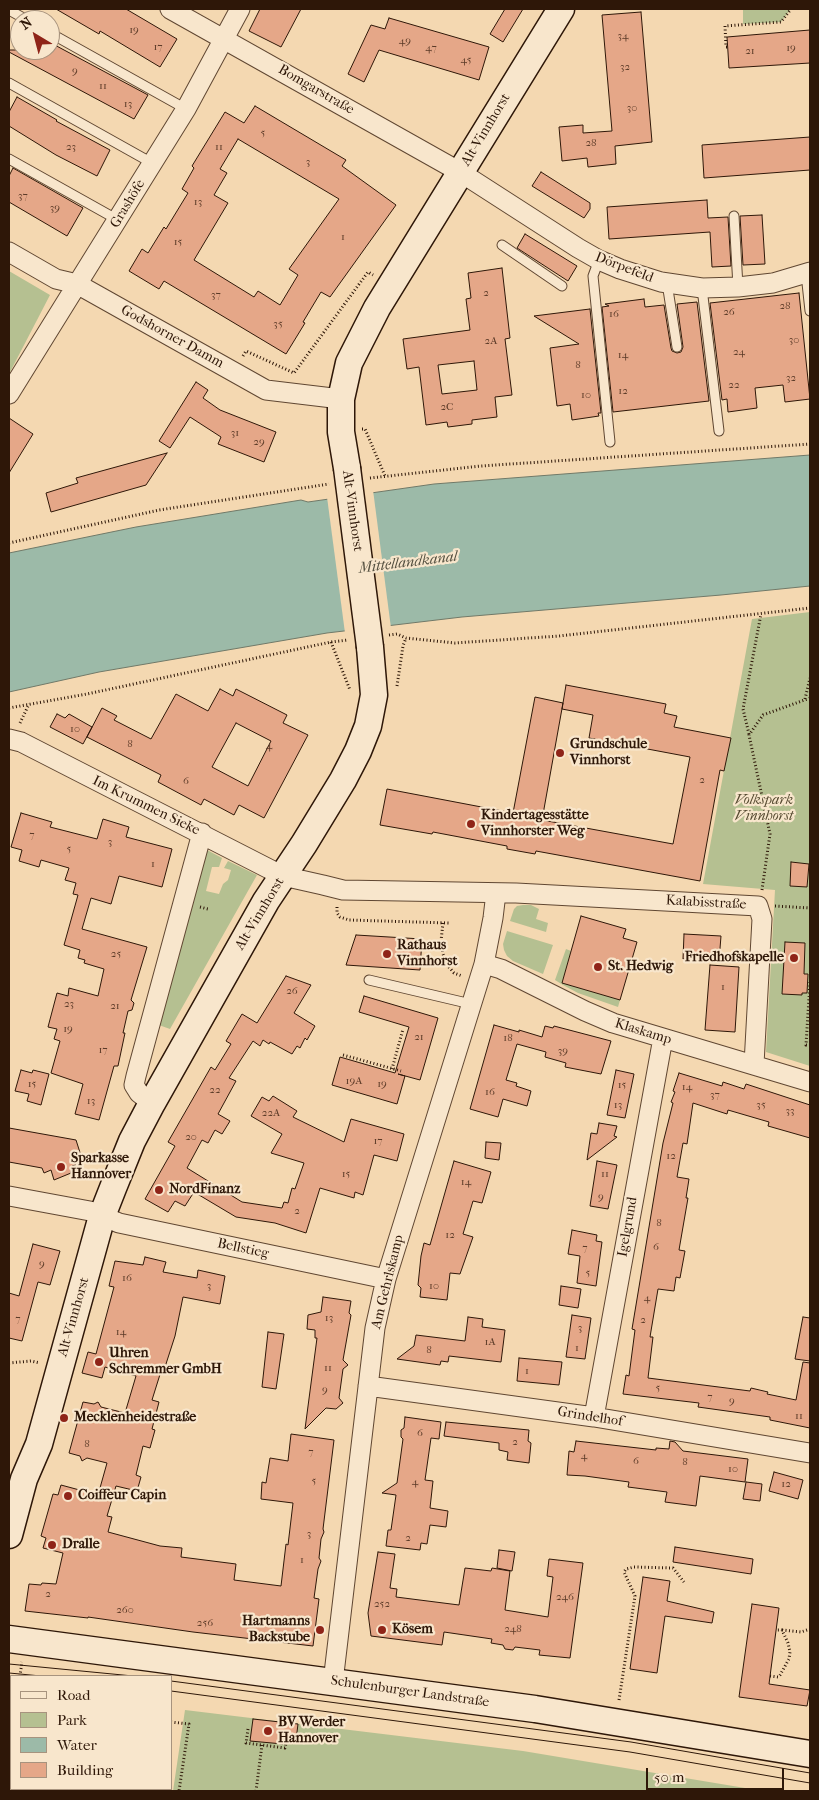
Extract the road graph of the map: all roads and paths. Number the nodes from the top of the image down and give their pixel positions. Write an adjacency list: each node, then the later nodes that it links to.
1 (170, 9): 6 (street, Bomgarstraße)
2 (240, 9): 6 (street, Grashöfe)
3 (561, 9): 12 (street, Alt-Vinnhorst)
4 (791, 9): 7 (path)
5 (60, 39): 9 (lane)
6 (224, 39): 9 (street, Grashöfe); 12 (street, Bomgarstraße)
7 (727, 47)
8 (9, 82): 11 (lane)
9 (186, 108): 11 (street, Grashöfe)
10 (9, 158): 14 (lane)
11 (152, 163): 14 (street, Grashöfe)
12 (460, 172): 17 (street, Dörpefeld); 21 (street, Alt-Vinnhorst)
13 (734, 216): 23 (lane)
14 (118, 220): 20 (street, Grashöfe)
15 (502, 245): 22 (lane)
16 (9, 252): 20 (street, Godshorner Damm)
17 (599, 260): 19 (street, Dörpefeld); 32 (lane)
18 (808, 273): 23 (street, Dörpefeld); 25 (lane)
19 (668, 283): 24 (street, Dörpefeld); 26 (lane)
20 (77, 284): 27 (street, Godshorner Damm); 28 (street, Grashöfe)
21 (391, 286): 27 (path); 29 (street, Alt-Vinnhorst)
22 (562, 286)
23 (738, 287): 24 (street, Dörpefeld)
24 (702, 288): 31 (lane)
25 (810, 311)
26 (677, 347)
27 (235, 372): 29 (street, Godshorner Damm)
28 (9, 394)
29 (341, 399): 34 (street, Alt-Vinnhorst)
30 (366, 429): 35 (path)
31 (719, 431)
32 (610, 442)
33 (810, 444): 35 (path)
34 (349, 476): 35 (path); 36 (path); 40 (street, Alt-Vinnhorst, bridge)
35 (385, 476)
36 (9, 543)
37 (810, 608): 38 (path)
38 (761, 614): 39 (path); 48 (path)
39 (406, 638): 40 (path); 43 (path)
40 (369, 641): 41 (path); 51 (street, Alt-Vinnhorst)
41 (331, 642): 44 (path); 47 (path)
42 (810, 678): 46 (path)
43 (397, 686)
44 (352, 693)
45 (810, 698): 46 (path)
46 (805, 699): 48 (path)
47 (9, 708)
48 (749, 735): 54 (path)
49 (9, 738): 50 (street, Im Krummen Sieke)
50 (202, 833): 51 (street, Im Krummen Sieke); 70 (street)
51 (283, 876): 52 (street, Im Krummen Sieke); 70 (street, Alt-Vinnhorst)
52 (337, 888): 53 (street, Kalabisstraße); 56 (path)
53 (496, 893): 54 (street, Kalabisstraße); 58 (street, Am Gehrlskamp)
54 (758, 906): 55 (path); 66 (street, Kalabisstraße)
55 (810, 908)
56 (443, 923): 57 (path); 58 (path)
57 (449, 923)
58 (481, 972): 61 (street, Am Gehrlskamp); 63 (street, Klaskamp)
59 (369, 980): 61 (lane)
60 (810, 982): 64 (path)
61 (471, 1004): 73 (street, Am Gehrlskamp)
62 (403, 1029): 67 (path)
63 (663, 1038): 66 (street, Klaskamp); 77 (street, Igelgrund)
64 (810, 1045)
65 (343, 1055): 67 (path)
66 (754, 1064): 69 (street, Klaskamp)
67 (392, 1069): 68 (path)
68 (401, 1071)
69 (810, 1082)
70 (152, 1103): 72 (street, Alt-Vinnhorst)
71 (9, 1196): 72 (street)
72 (102, 1216): 73 (street, Bellstieg); 75 (street, Alt-Vinnhorst)
73 (386, 1279): 76 (street, Am Gehrlskamp)
74 (9, 1363): 75 (path)
75 (60, 1368): 79 (street, Alt-Vinnhorst)
76 (368, 1386): 77 (street, Grindelhof); 86 (street, Am Gehrlskamp)
77 (594, 1417): 78 (street, Grindelhof)
78 (810, 1453)
79 (9, 1535)
80 (684, 1582): 87 (path)
81 (810, 1629): 83 (path)
82 (776, 1630): 83 (path)
83 (782, 1630): 85 (path)
84 (9, 1639): 86 (street, Schulenburger Landstraße)
85 (770, 1676)
86 (333, 1682): 92 (street, Schulenburger Landstraße)
87 (619, 1700)
88 (172, 1722): 93 (path)
89 (248, 1729): 91 (path)
90 (287, 1739): 91 (path)
91 (262, 1745): 94 (path)
92 (810, 1754)
93 (179, 1791)
94 (256, 1791)

